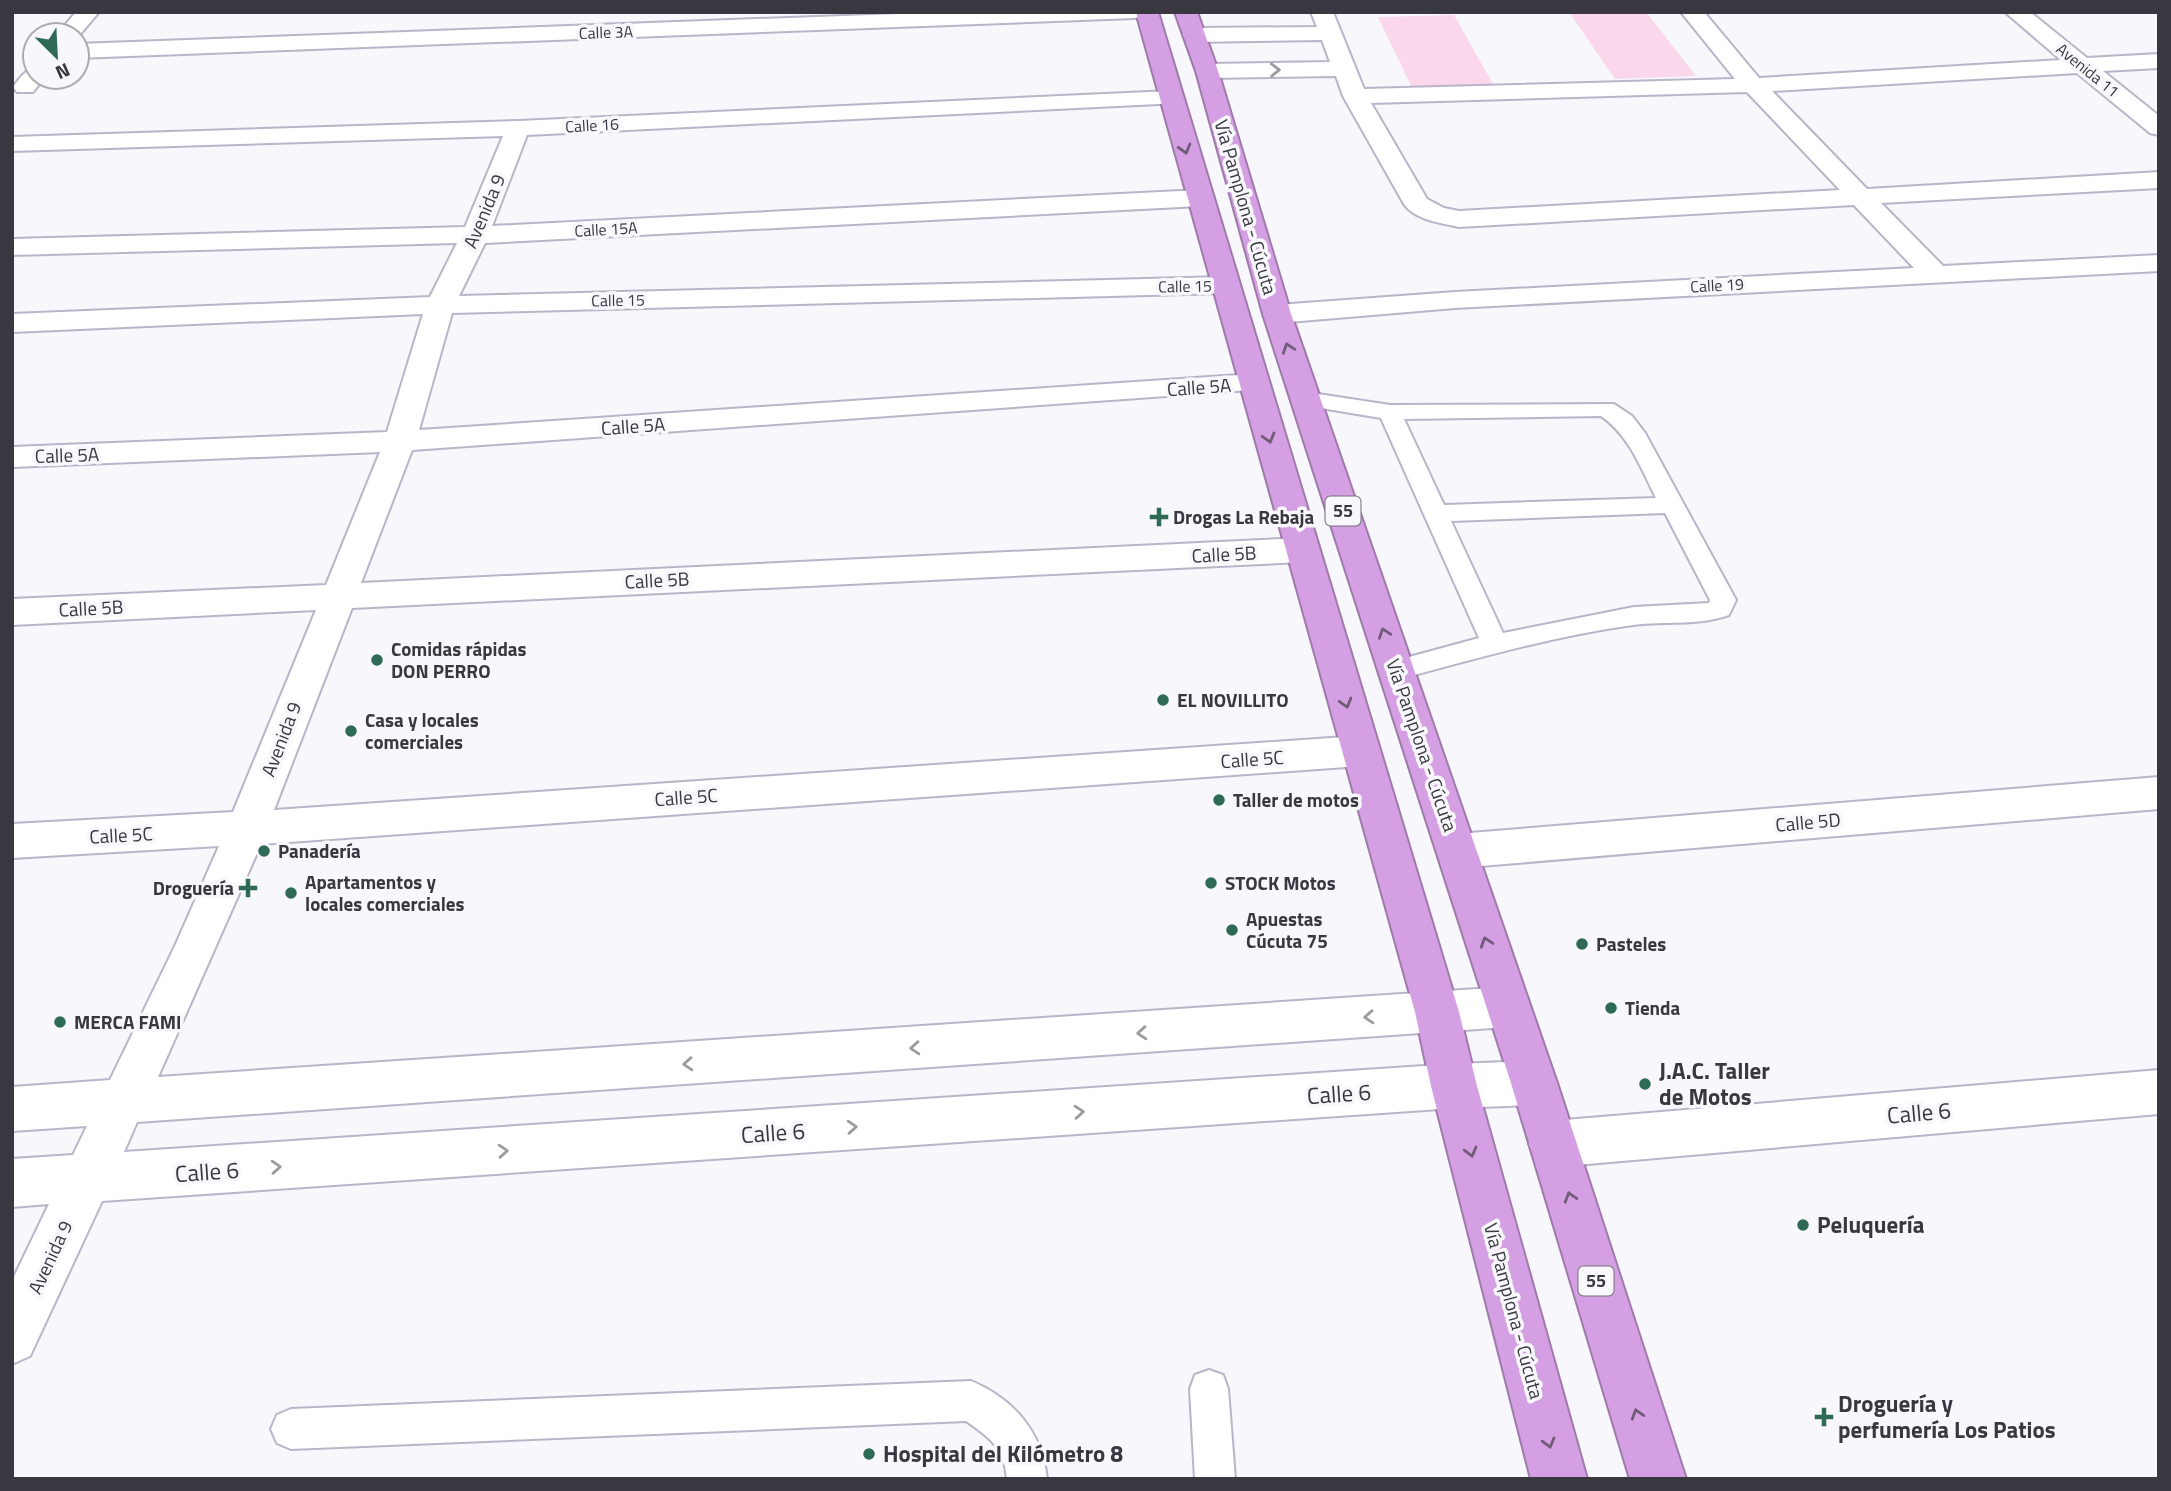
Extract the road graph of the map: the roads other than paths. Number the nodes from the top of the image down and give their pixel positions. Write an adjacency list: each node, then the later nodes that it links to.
1 (1134, 12): 7 (street, Calle 3A)
2 (1147, 12): 14 (highway, Vía Pamplona - Cúcuta)
3 (1692, 12): 12 (street)
4 (2016, 12): 9 (street, Avenida 11)
5 (1326, 23): 6 (street); 10 (street)
6 (1190, 24): 11 (highway, Vía Pamplona - Cúcuta / 55)
7 (91, 50)
8 (2159, 61): 9 (street)
9 (2081, 64): 12 (street); 16 (street, Avenida 11)
10 (1345, 69): 11 (street, one-way to 10); 13 (street)
11 (1207, 71): 29 (highway, Vía Pamplona - Cúcuta / 55)
12 (1753, 85): 13 (street); 19 (street)
13 (1355, 96): 19 (street)
14 (1171, 98): 15 (street, Calle 16); 20 (highway, Vía Pamplona - Cúcuta, one-way to 20)
15 (518, 128): 17 (street, Calle 16); 21 (street, Avenida 9)
16 (2159, 128)
17 (12, 144)
18 (2159, 180): 19 (street)
19 (1860, 194): 25 (street)
20 (1200, 198): 21 (street, Calle 15A); 26 (highway, Vía Pamplona - Cúcuta)
21 (475, 235): 22 (street, Calle 15A); 28 (street, Avenida 9)
22 (12, 247)
23 (2159, 263): 24 (street, Calle 19)
24 (2127, 264): 25 (street, Calle 19); 27 (street)
25 (1934, 273): 29 (street, Calle 19)
26 (1225, 285): 28 (street, Calle 15); 31 (highway, Vía Pamplona - Cúcuta)
27 (2159, 292)
28 (440, 305): 30 (street, Calle 15); 34 (street, Avenida 9)
29 (1277, 314): 32 (highway, Vía Pamplona - Cúcuta / 55, one-way to 29)
30 (12, 323)
31 (1254, 383): 34 (street, Calle 5A); 38 (highway, Vía Pamplona - Cúcuta, one-way to 38)
32 (1306, 399): 33 (lane); 42 (highway, Vía Pamplona - Cúcuta / 55, one-way to 32)
33 (1390, 412): 36 (lane); 37 (lane)
34 (400, 441): 35 (street, Calle 5A); 39 (street, Avenida 9)
35 (12, 457)
36 (1672, 505): 37 (lane); 41 (lane)
37 (1436, 513): 41 (lane)
38 (1302, 550): 39 (street, Calle 5B); 43 (highway, Vía Pamplona - Cúcuta, one-way to 43)
39 (337, 595): 40 (street, Calle 5B); 45 (street, Avenida 9)
40 (12, 612)
41 (1495, 644): 42 (lane)
42 (1396, 670): 47 (highway, Vía Pamplona - Cúcuta / 55)
43 (1360, 751): 45 (street, Calle 5C); 49 (highway, Vía Pamplona - Cúcuta)
44 (2159, 793): 47 (street, Calle 5D)
45 (247, 828): 46 (street, Calle 5C); 53 (street, Avenida 9)
46 (12, 841)
47 (1457, 851): 48 (highway, Vía Pamplona - Cúcuta / 55, one-way to 47)
48 (1507, 1007): 49 (street); 50 (highway, Vía Pamplona - Cúcuta / 55)
49 (1437, 1012): 51 (highway, Vía Pamplona - Cúcuta); 53 (street, one-way to 53)
50 (1534, 1083): 51 (street, Calle 6); 55 (highway, Vía Pamplona - Cúcuta / 55)
51 (1454, 1086): 56 (street, Calle 6, one-way to 51); 63 (highway, Vía Pamplona - Cúcuta, one-way to 63)
52 (2159, 1093): 55 (street, Calle 6)
53 (124, 1102): 54 (street); 56 (street, Avenida 9)
54 (12, 1109)
55 (1553, 1144): 64 (highway, Vía Pamplona - Cúcuta / 55, one-way to 55)
56 (86, 1180): 57 (street, Calle 6); 58 (street, Avenida 9)
57 (12, 1183)
58 (12, 1338)
59 (1209, 1389): 62 (lane)
60 (291, 1429): 61 (lane)
61 (1027, 1479)
62 (1215, 1479)
63 (1559, 1479)
64 (1658, 1479)

